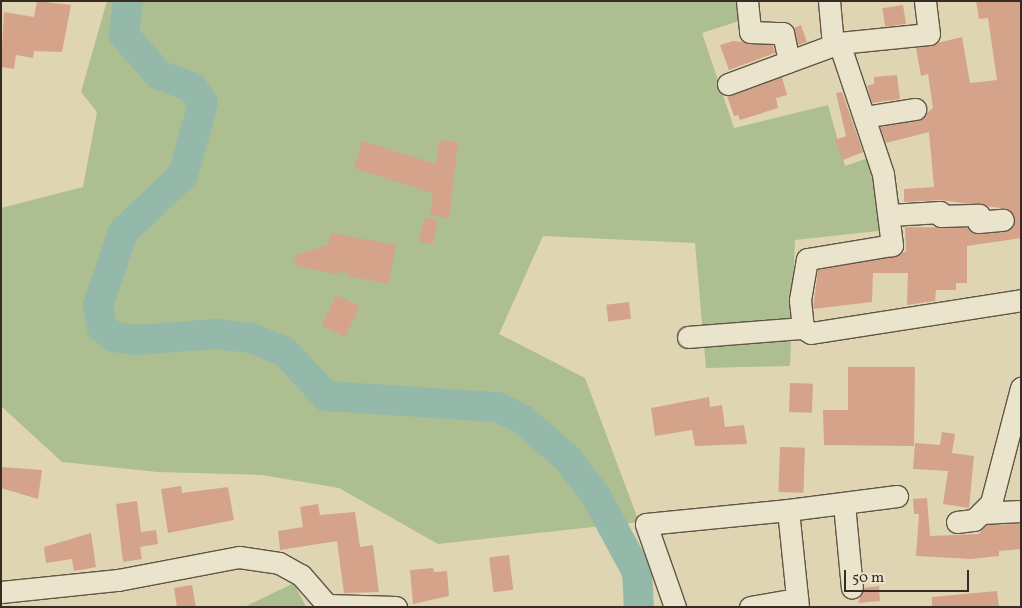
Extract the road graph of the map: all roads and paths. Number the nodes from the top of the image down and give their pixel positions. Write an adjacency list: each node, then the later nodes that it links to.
1 (747, 1): 5 (street)
2 (829, 1): 4 (street)
3 (925, 1): 4 (street)
4 (836, 44): 5 (street); 8 (street)
5 (789, 61): 6 (street)
6 (728, 84)
7 (916, 109): 8 (street)
8 (864, 117): 9 (street)
9 (890, 215): 10 (street); 12 (street)
10 (1003, 220)
11 (1021, 300): 12 (street)
12 (803, 328): 13 (street)
13 (688, 336)
14 (1021, 388): 19 (street)
15 (897, 496): 16 (street)
16 (844, 504): 17 (street); 21 (street)
17 (788, 510): 23 (street); 25 (street)
18 (1021, 511): 19 (street)
19 (981, 513): 20 (street)
20 (957, 522)
21 (852, 588)
22 (1, 592): 24 (street)
23 (797, 603): 26 (street)
24 (396, 607)
25 (675, 607)
26 (750, 607)

